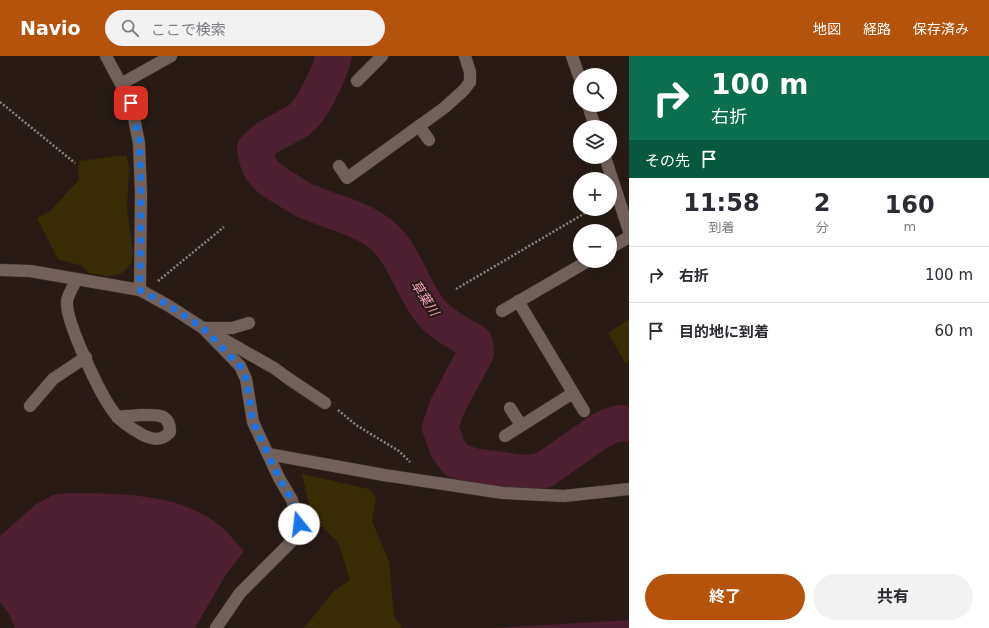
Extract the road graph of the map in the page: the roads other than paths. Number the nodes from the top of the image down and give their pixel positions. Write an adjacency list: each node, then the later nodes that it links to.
1 (106, 56): 8 (street)
2 (171, 56): 8 (street)
3 (382, 56): 7 (street)
4 (465, 56): 9 (street)
5 (572, 56): 6 (street)
6 (576, 68)
7 (357, 81)
8 (121, 84): 19 (street)
9 (419, 126): 10 (street); 12 (street)
10 (429, 140)
11 (607, 164): 13 (street)
12 (339, 166)
13 (629, 231)
14 (629, 238): 15 (street)
15 (617, 244)
16 (576, 268): 20 (street)
17 (0, 270): 18 (street)
18 (77, 279): 19 (street); 24 (street)
19 (140, 290): 23 (street)
20 (518, 301): 21 (street); 25 (street)
21 (502, 311)
22 (249, 323): 23 (street)
23 (203, 328): 26 (street); 33 (street)
24 (86, 357): 27 (street); 30 (street)
25 (573, 393): 29 (street); 31 (street)
26 (325, 403)
27 (30, 406)
28 (510, 408): 31 (street)
29 (584, 411)
30 (117, 417)
31 (521, 425): 32 (street)
32 (505, 436)
33 (268, 454): 34 (street); 35 (street)
34 (629, 489)
35 (216, 628)

